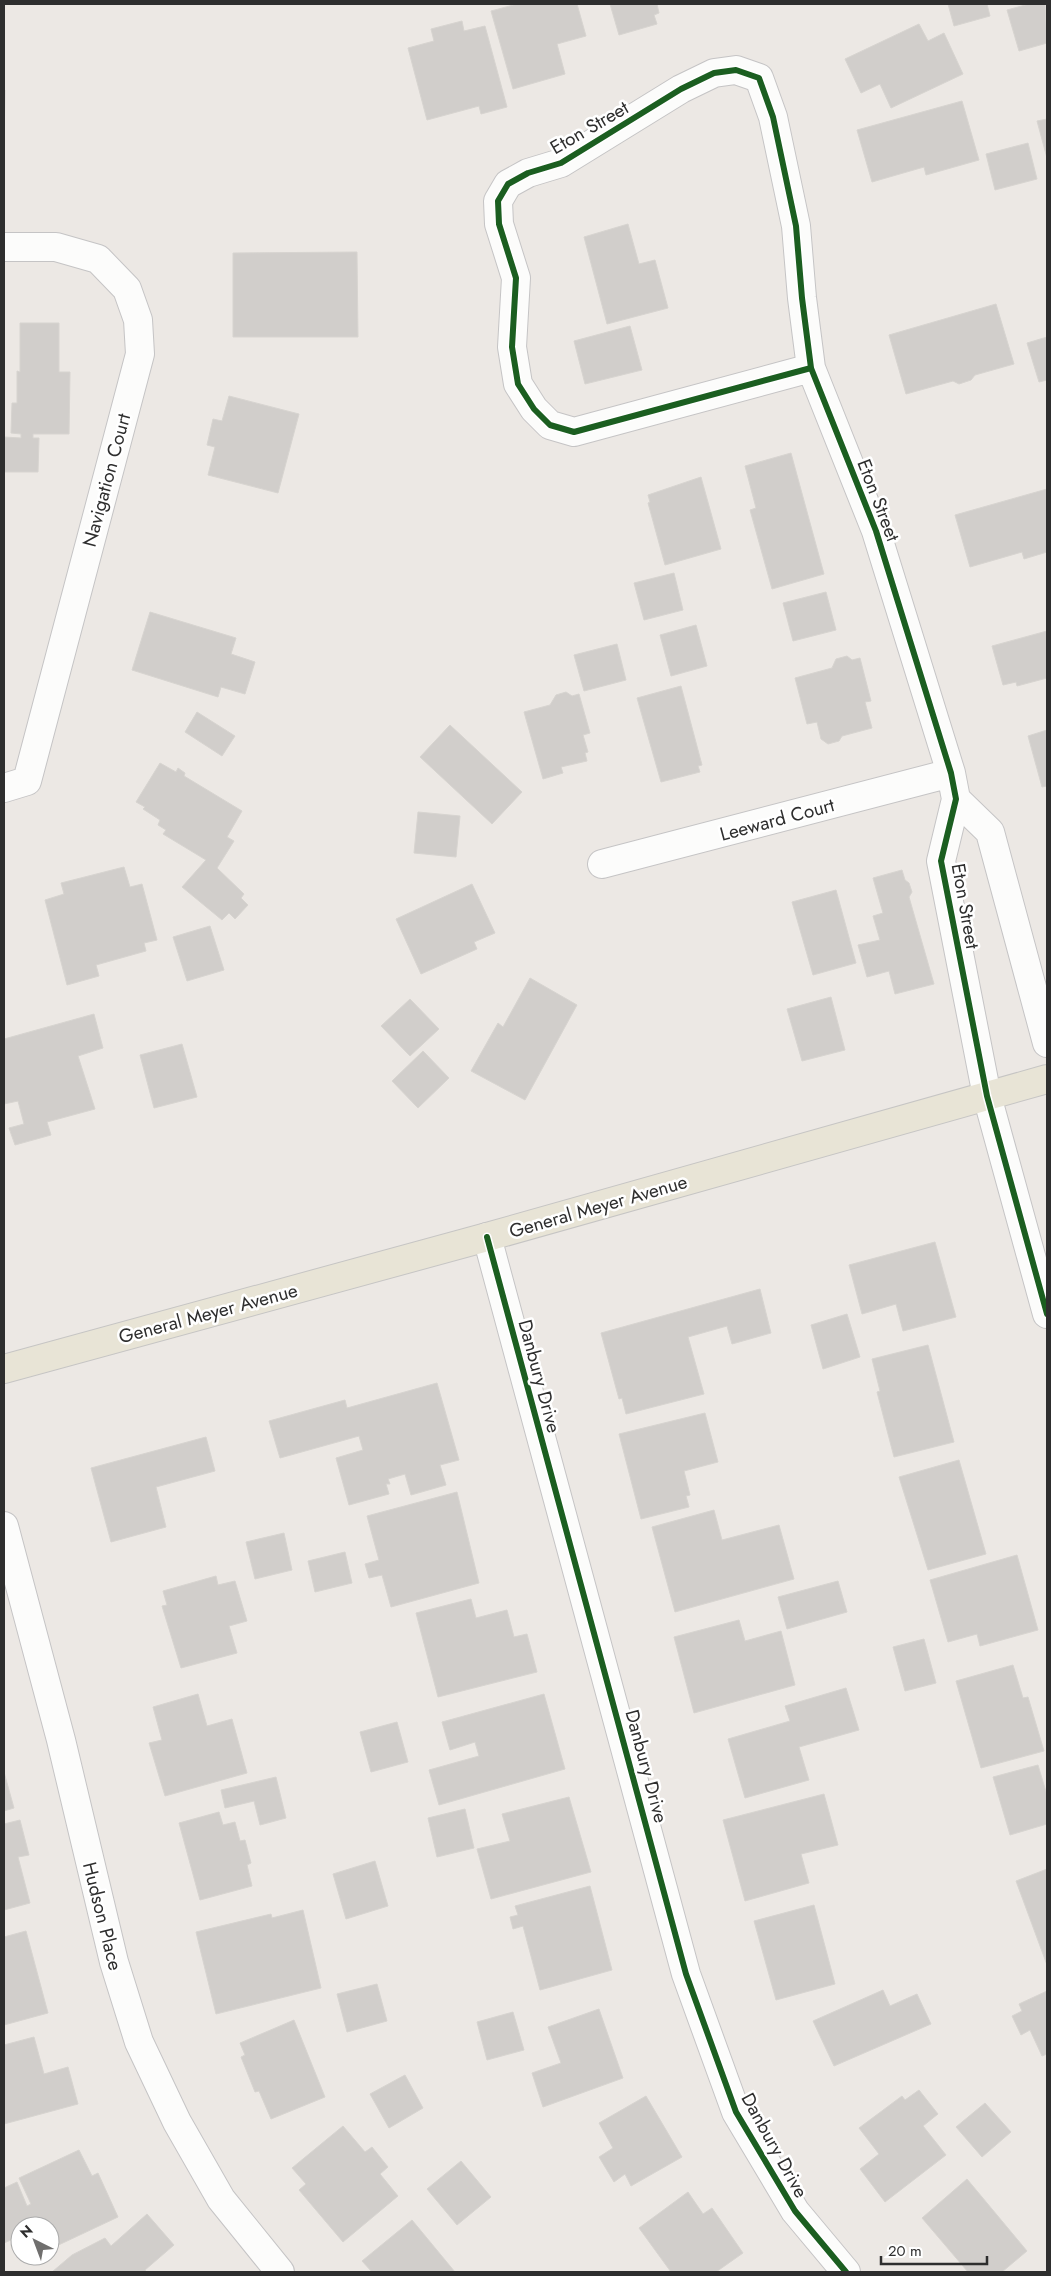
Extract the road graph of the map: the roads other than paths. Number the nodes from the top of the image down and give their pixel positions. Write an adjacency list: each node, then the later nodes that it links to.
1 (4, 247): 4 (street, Navigation Court)
2 (811, 368): 2 (street, Eton Street); 3 (street, Eton Street)
3 (954, 786): 5 (street, Leeward Court); 6 (street, Eton Street); 8 (street, Eton Street)
4 (4, 788)
5 (602, 864)
6 (1047, 1043)
7 (1047, 1079): 8 (main road, General Meyer Avenue)
8 (987, 1096): 9 (main road, General Meyer Avenue); 10 (street, Eton Street)
9 (487, 1237): 11 (main road, General Meyer Avenue); 14 (street, Danbury Drive)
10 (1047, 1314)
11 (4, 1369)
12 (4, 1526): 13 (street, Hudson Place)
13 (280, 2272)
14 (846, 2272)

